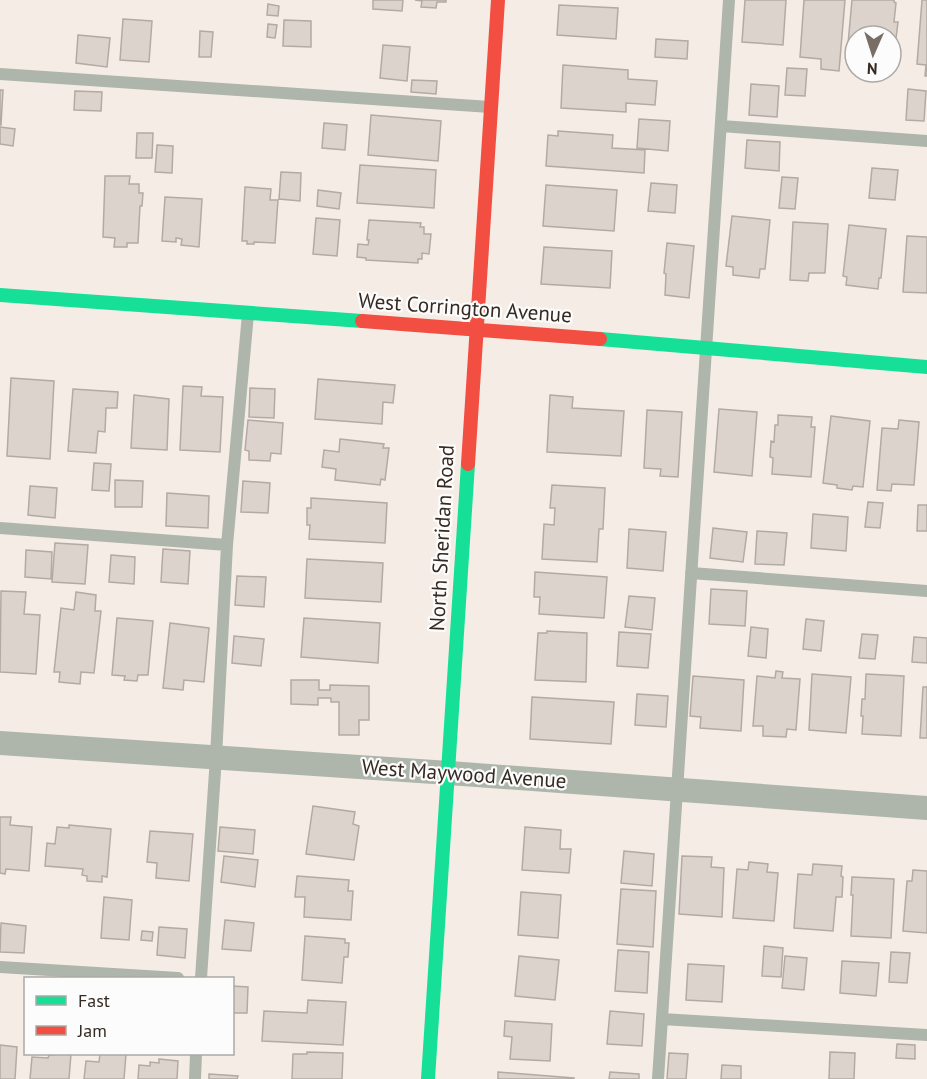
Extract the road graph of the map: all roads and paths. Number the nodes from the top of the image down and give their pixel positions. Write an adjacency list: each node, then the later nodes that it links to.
1 (498, 0): 4 (main road, North Sheridan Road)
2 (729, 0): 5 (lane)
3 (0, 74): 4 (lane)
4 (491, 107): 9 (main road, North Sheridan Road)
5 (721, 126): 6 (lane); 10 (lane)
6 (927, 141)
7 (0, 295): 8 (main road, West Corrington Avenue)
8 (248, 313): 9 (main road, West Corrington Avenue); 13 (lane)
9 (476, 329): 10 (main road, West Corrington Avenue); 18 (main road, North Sheridan Road)
10 (706, 349): 11 (main road, West Corrington Avenue); 14 (lane)
11 (927, 368)
12 (0, 528): 13 (lane)
13 (227, 545): 17 (lane)
14 (691, 573): 15 (lane); 19 (lane)
15 (927, 591)
16 (0, 742): 17 (street, West Maywood Avenue)
17 (216, 757): 18 (street, West Maywood Avenue); 23 (lane)
18 (449, 773): 19 (street, West Maywood Avenue); 28 (main road, North Sheridan Road)
19 (677, 790): 20 (street, West Maywood Avenue); 24 (lane)
20 (927, 808)
21 (0, 967): 22 (lane)
22 (162, 977)
23 (201, 977)
24 (662, 1019): 25 (lane); 29 (lane)
25 (927, 1035)
26 (196, 1055): 27 (lane)
27 (195, 1079)
28 (428, 1079)
29 (658, 1079)

